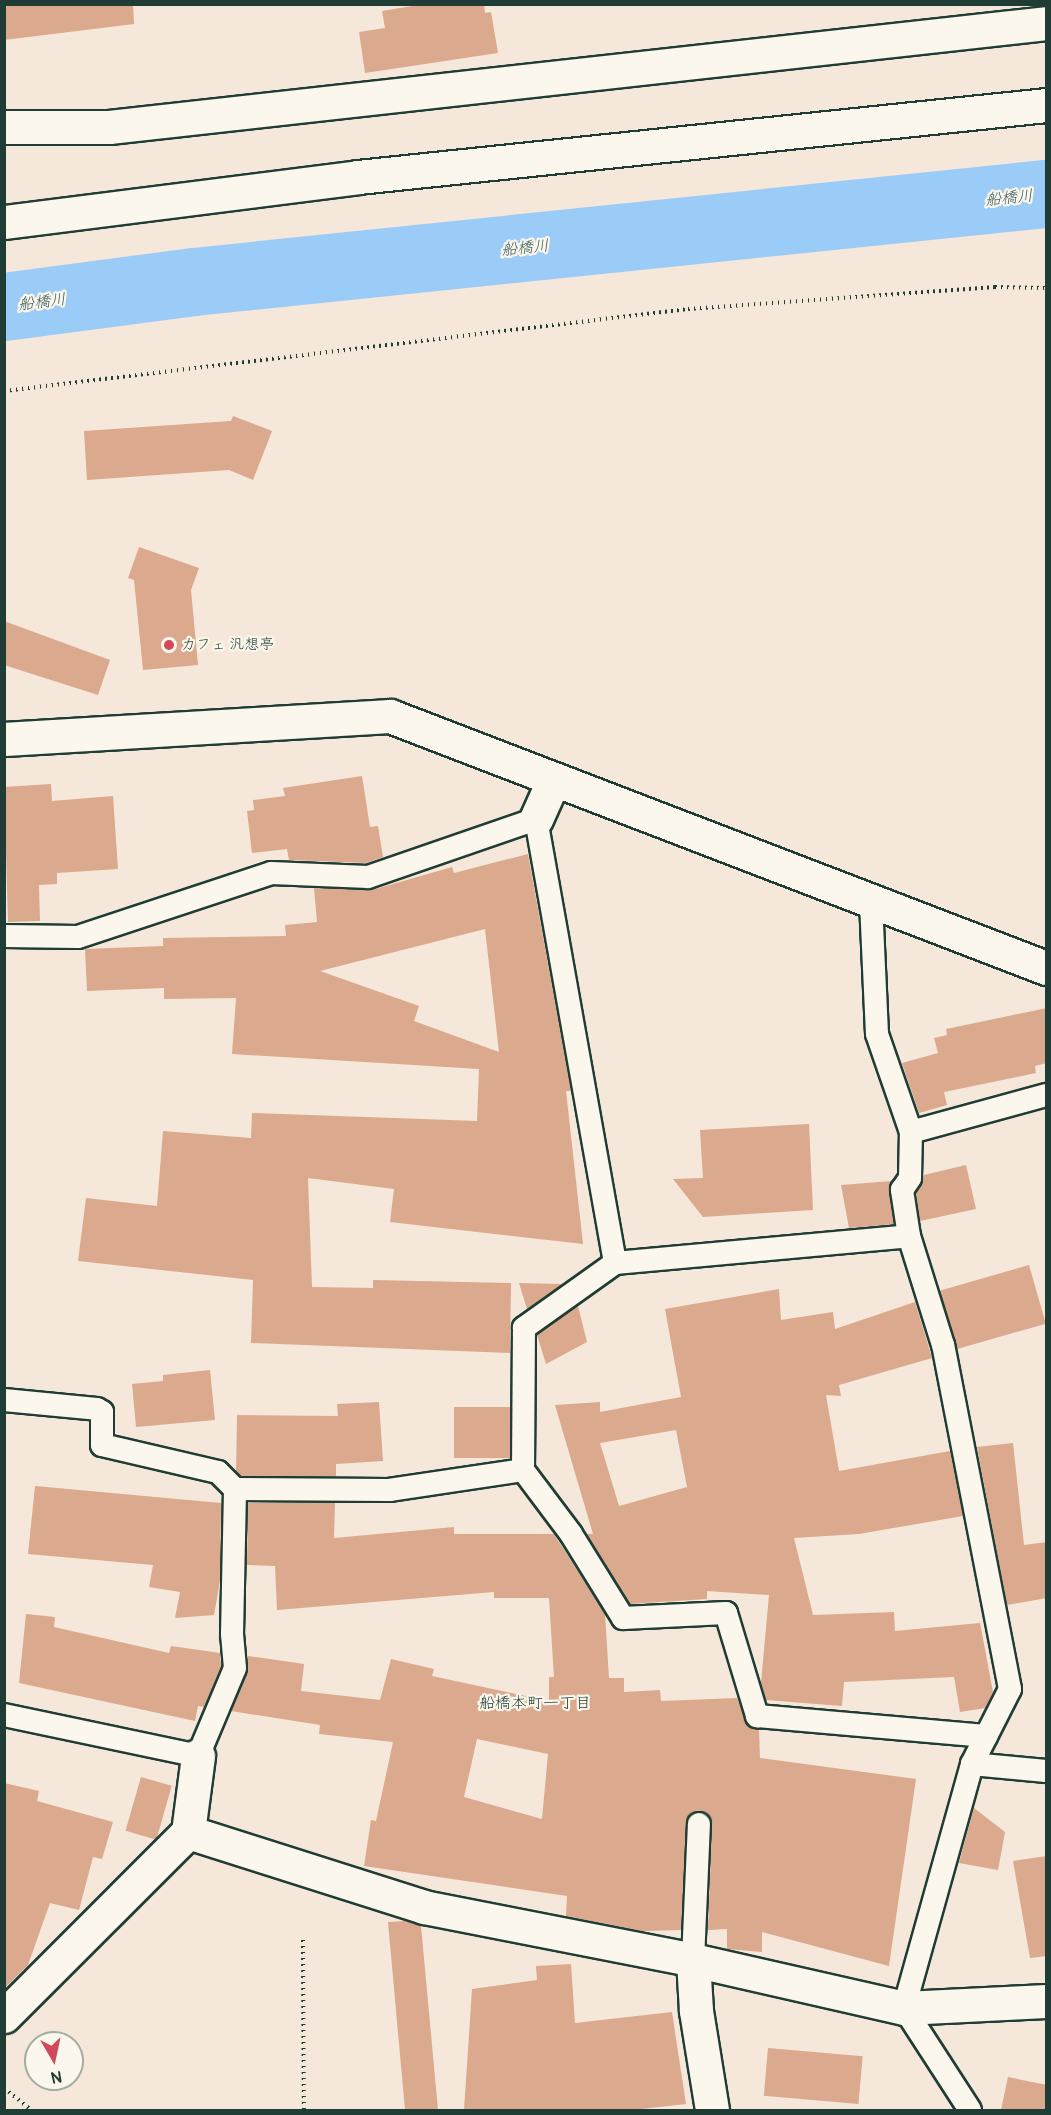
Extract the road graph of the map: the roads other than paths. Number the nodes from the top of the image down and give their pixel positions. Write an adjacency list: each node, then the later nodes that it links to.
1 (1047, 23): 3 (street)
2 (1047, 105): 4 (street)
3 (4, 127)
4 (4, 222)
5 (4, 740): 6 (street)
6 (553, 781): 7 (street); 8 (street)
7 (536, 819): 9 (lane); 14 (lane)
8 (871, 902): 10 (street); 12 (lane)
9 (4, 936)
10 (1047, 968)
11 (1047, 1095): 12 (lane)
12 (911, 1132): 13 (lane)
13 (909, 1236): 14 (lane); 19 (lane)
14 (615, 1263): 16 (lane)
15 (4, 1400): 17 (lane)
16 (522, 1470): 17 (lane); 19 (lane)
17 (235, 1489): 20 (lane)
18 (4, 1715): 20 (lane)
19 (986, 1736): 21 (lane)
20 (198, 1756): 24 (street)
21 (972, 1764): 22 (lane); 27 (lane)
22 (1047, 1771)
23 (699, 1824): 25 (lane)
24 (188, 1832): 25 (street); 28 (street)
25 (693, 1960): 27 (street); 29 (street)
26 (1047, 2001): 27 (street)
27 (904, 2008): 30 (lane)
28 (4, 2016)
29 (712, 2110)
30 (970, 2110)

